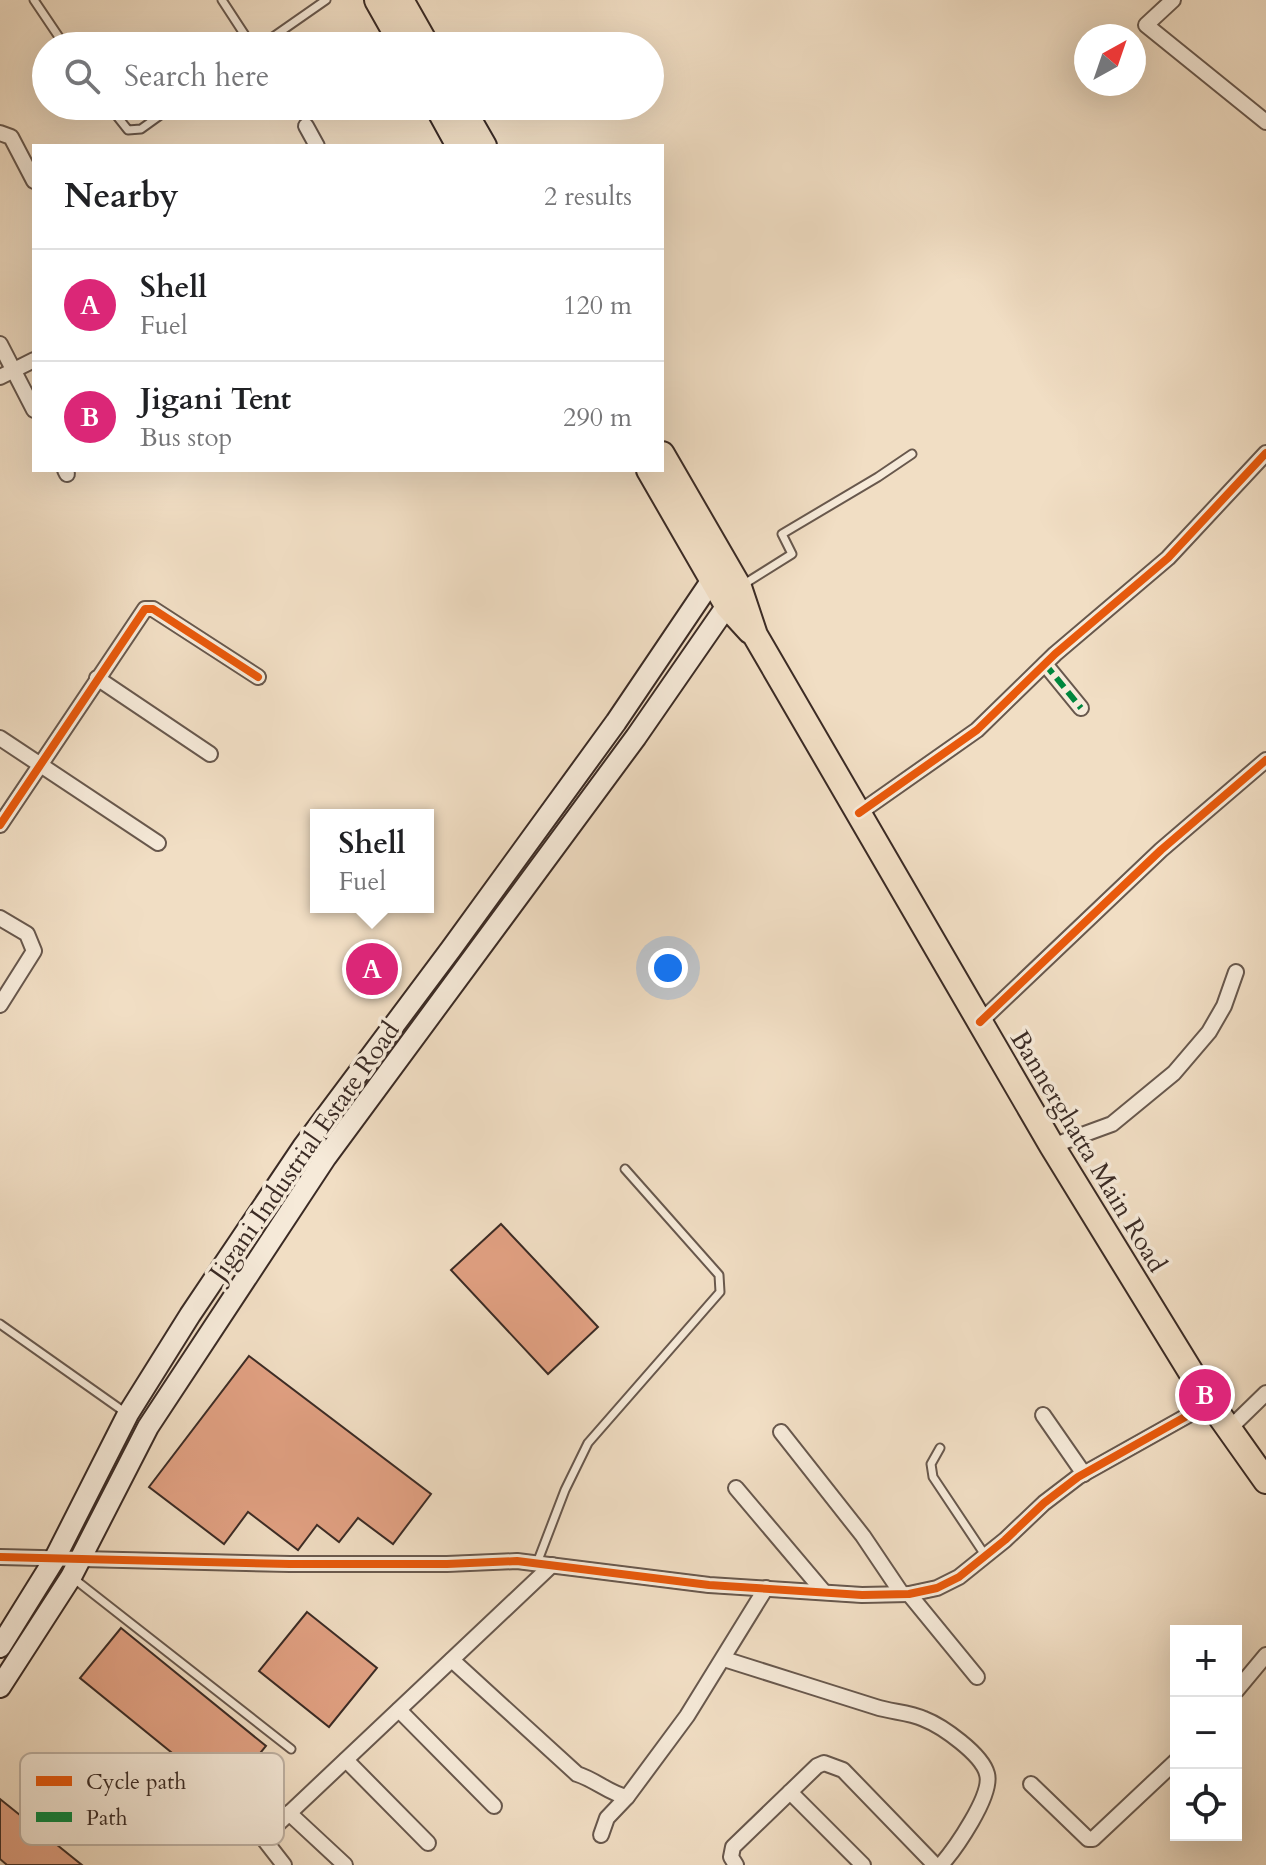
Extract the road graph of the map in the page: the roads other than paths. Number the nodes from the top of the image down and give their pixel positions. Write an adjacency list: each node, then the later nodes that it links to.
1 (34, 0): 7 (lane)
2 (222, 0): 8 (lane)
3 (326, 0): 9 (lane)
4 (377, 0): 10 (main road)
5 (401, 0): 11 (main road)
6 (1173, 0): 16 (street)
7 (56, 32)
8 (243, 32)
9 (280, 32)
10 (395, 32)
11 (419, 32)
12 (120, 120): 13 (lane)
13 (154, 120)
14 (445, 120): 20 (main road)
15 (469, 120): 21 (main road)
16 (1266, 122)
17 (306, 126): 19 (street)
18 (0, 133): 22 (street)
19 (316, 144)
20 (458, 144)
21 (483, 144)
22 (32, 177)
23 (0, 344): 25 (street)
24 (32, 361): 25 (street)
25 (7, 374): 26 (street)
26 (32, 407)
27 (1266, 453): 33 (street)
28 (912, 454): 32 (lane)
29 (664, 458): 31 (main road, Bannerghatta Main Road)
30 (650, 472): 31 (main road, Bannerghatta Main Road)
31 (718, 570): 32 (main road, Bannerghatta Main Road); 53 (main road, Jigani Industrial Estate Road)
32 (733, 597): 41 (main road, Bannerghatta Main Road); 63 (main road, Jigani Industrial Estate Road)
33 (1045, 664): 36 (street); 41 (street)
34 (258, 677): 35 (street)
35 (97, 678): 38 (street); 40 (street)
36 (1081, 708)
37 (0, 738): 40 (street)
38 (210, 754)
39 (1266, 760): 47 (street)
40 (40, 764): 42 (street); 43 (street)
41 (859, 813): 47 (main road, Bannerghatta Main Road)
42 (0, 825)
43 (158, 843)
44 (0, 918): 46 (street)
45 (1236, 972): 48 (street)
46 (0, 1005)
47 (980, 1022): 48 (main road, Bannerghatta Main Road)
48 (1052, 1146): 52 (main road, Bannerghatta Main Road)
49 (625, 1169): 65 (lane)
50 (0, 1324): 53 (lane)
51 (1266, 1393): 55 (street)
52 (1210, 1403): 55 (main road, Bannerghatta Main Road); 58 (street)
53 (128, 1414): 64 (main road, Jigani Industrial Estate Road)
54 (1043, 1415): 58 (street)
55 (1229, 1429): 59 (main road, Bannerghatta Main Road)
56 (781, 1432): 69 (street)
57 (940, 1448): 61 (lane)
58 (1084, 1474): 61 (street)
59 (1266, 1481)
60 (736, 1488): 68 (street)
61 (986, 1556): 69 (street)
62 (0, 1557): 64 (street)
63 (80, 1558): 64 (street); 65 (street); 66 (main road, Jigani Industrial Estate Road)
64 (54, 1560): 70 (main road, Jigani Industrial Estate Road)
65 (545, 1564): 67 (street); 73 (street)
66 (71, 1577): 76 (main road, Jigani Industrial Estate Road); 78 (lane)
67 (766, 1588): 68 (street); 72 (street)
68 (824, 1592): 69 (street)
69 (905, 1594): 74 (street)
70 (0, 1647)
71 (1266, 1655): 75 (street)
72 (724, 1659): 83 (street); 94 (street)
73 (452, 1660): 77 (street); 83 (street)
74 (977, 1677)
75 (1242, 1684)
76 (0, 1687)
77 (399, 1710): 79 (street); 84 (street)
78 (291, 1749)
79 (346, 1760): 85 (street); 88 (street)
80 (1170, 1767): 81 (street)
81 (1031, 1784)
82 (790, 1792): 92 (street); 93 (street); 94 (street)
83 (627, 1797): 87 (street)
84 (494, 1806)
85 (289, 1813): 86 (street); 91 (street)
86 (284, 1818)
87 (601, 1835)
88 (428, 1843)
89 (268, 1845): 90 (street)
90 (284, 1865)
91 (345, 1865)
92 (736, 1865)
93 (863, 1865)
94 (938, 1865)

